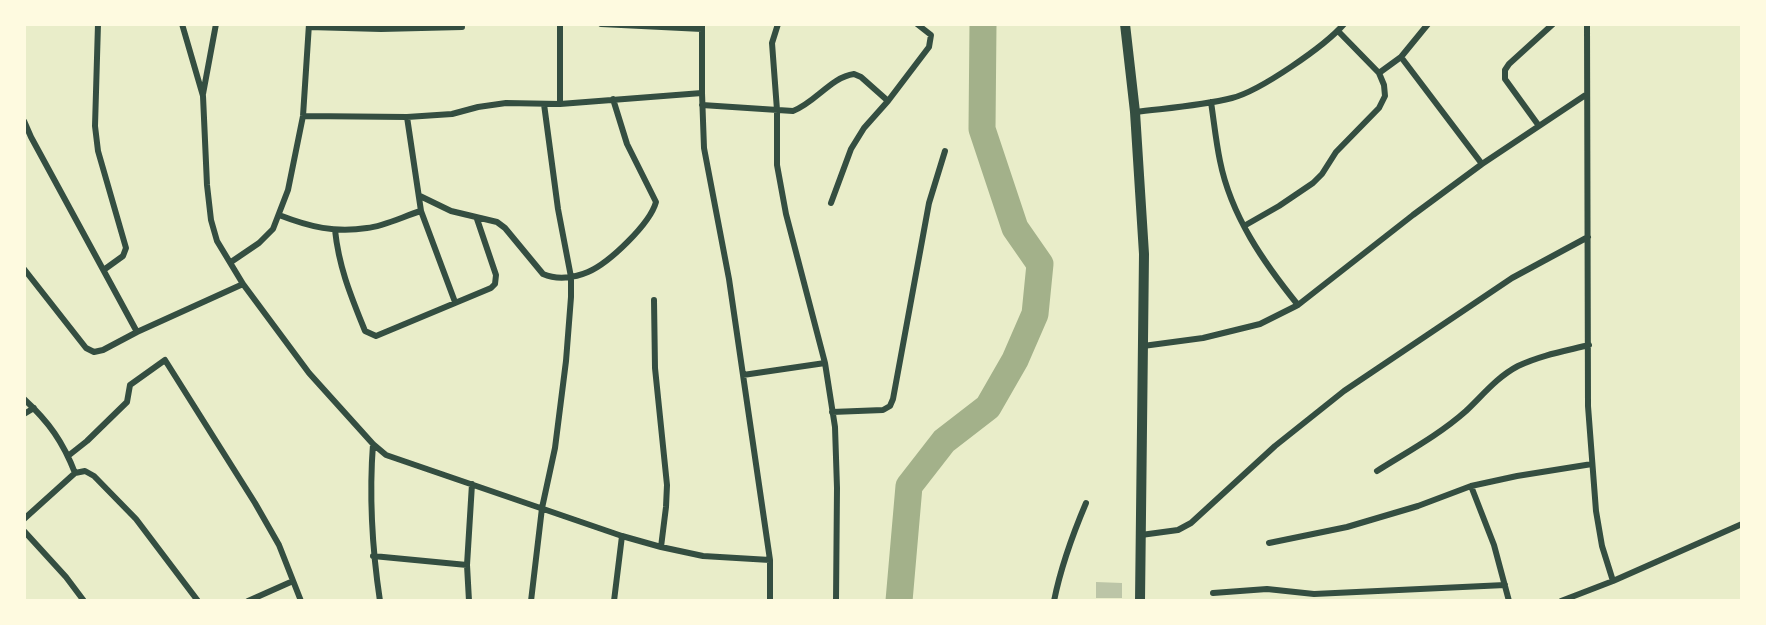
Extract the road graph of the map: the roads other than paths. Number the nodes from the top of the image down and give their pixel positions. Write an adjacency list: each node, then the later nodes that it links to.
1 (98, 24): 46 (street)
2 (182, 24): 21 (street)
3 (216, 24): 21 (street)
4 (560, 24): 26 (street)
5 (601, 24): 15 (street)
6 (778, 24): 28 (street)
7 (917, 24): 23 (street)
8 (1124, 24): 29 (street)
9 (1344, 24): 16 (street)
10 (1428, 24): 17 (street)
11 (1552, 24): 33 (street)
12 (1587, 24): 20 (street)
13 (309, 25): 14 (street); 30 (street)
14 (462, 27)
15 (702, 27): 19 (street)
16 (1338, 31): 18 (street); 24 (street)
17 (1401, 57): 18 (street); 35 (street)
18 (1379, 73): 41 (street)
19 (702, 93): 22 (street); 27 (street)
20 (1587, 94): 33 (street); 43 (street)
21 (203, 96): 44 (street)
22 (613, 99): 26 (street); 47 (street)
23 (888, 101): 28 (street); 37 (street)
24 (1211, 102): 29 (street); 41 (street)
25 (544, 104): 26 (street); 31 (street); 47 (street)
26 (560, 104)
27 (702, 105): 28 (street); 56 (street)
28 (777, 110): 55 (street)
29 (1135, 112): 54 (street)
30 (303, 116): 31 (street); 39 (street)
31 (407, 117): 36 (street)
32 (24, 121): 46 (street)
33 (1539, 126): 35 (street)
34 (945, 151): 59 (street)
35 (1482, 164): 51 (street)
36 (420, 196): 38 (street); 40 (street)
37 (831, 203)
38 (422, 211): 42 (street); 50 (street)
39 (279, 215): 42 (street); 44 (street)
40 (477, 219): 47 (street); 50 (street)
41 (1244, 226): 51 (street)
42 (335, 230): 50 (street)
43 (1588, 237): 53 (street); 73 (street)
44 (231, 262): 48 (street)
45 (24, 269): 52 (street)
46 (105, 269): 52 (street)
47 (571, 277): 69 (street)
48 (243, 284): 52 (street); 61 (street)
49 (654, 300): 76 (street)
50 (455, 302)
51 (1298, 305): 54 (street)
52 (137, 332)
53 (1589, 345): 63 (street); 64 (street)
54 (1143, 346): 73 (street)
55 (825, 363): 56 (street); 59 (street)
56 (743, 375): 78 (street)
57 (24, 399): 58 (street)
58 (34, 408): 60 (street); 62 (street)
59 (832, 411): 93 (street)
60 (24, 414)
61 (373, 444): 66 (street); 77 (street)
62 (68, 456): 65 (street); 80 (street)
63 (1592, 464): 67 (street); 81 (street)
64 (1377, 471)
65 (75, 473): 70 (street); 85 (street)
66 (472, 484): 69 (street); 79 (street)
67 (1471, 486): 75 (street); 82 (street)
68 (1086, 503): 94 (street)
69 (542, 508): 74 (street); 90 (street)
70 (24, 519)
71 (1742, 524): 81 (street)
72 (24, 531): 84 (street)
73 (1141, 535): 95 (street)
74 (622, 536): 76 (street); 91 (street)
75 (1269, 543)
76 (661, 547): 78 (street)
77 (373, 556): 79 (street); 88 (street)
78 (770, 560): 92 (street)
79 (467, 565): 89 (street)
80 (293, 581): 86 (street); 87 (street)
81 (1612, 581): 97 (street)
82 (1505, 585): 83 (street); 96 (street)
83 (1213, 593)
84 (84, 601)
85 (198, 601)
86 (248, 601)
87 (301, 601)
88 (380, 601)
89 (469, 601)
90 (531, 601)
91 (614, 601)
92 (770, 601)
93 (836, 601)
94 (1054, 601)
95 (1140, 601)
96 (1509, 601)
97 (1561, 601)

